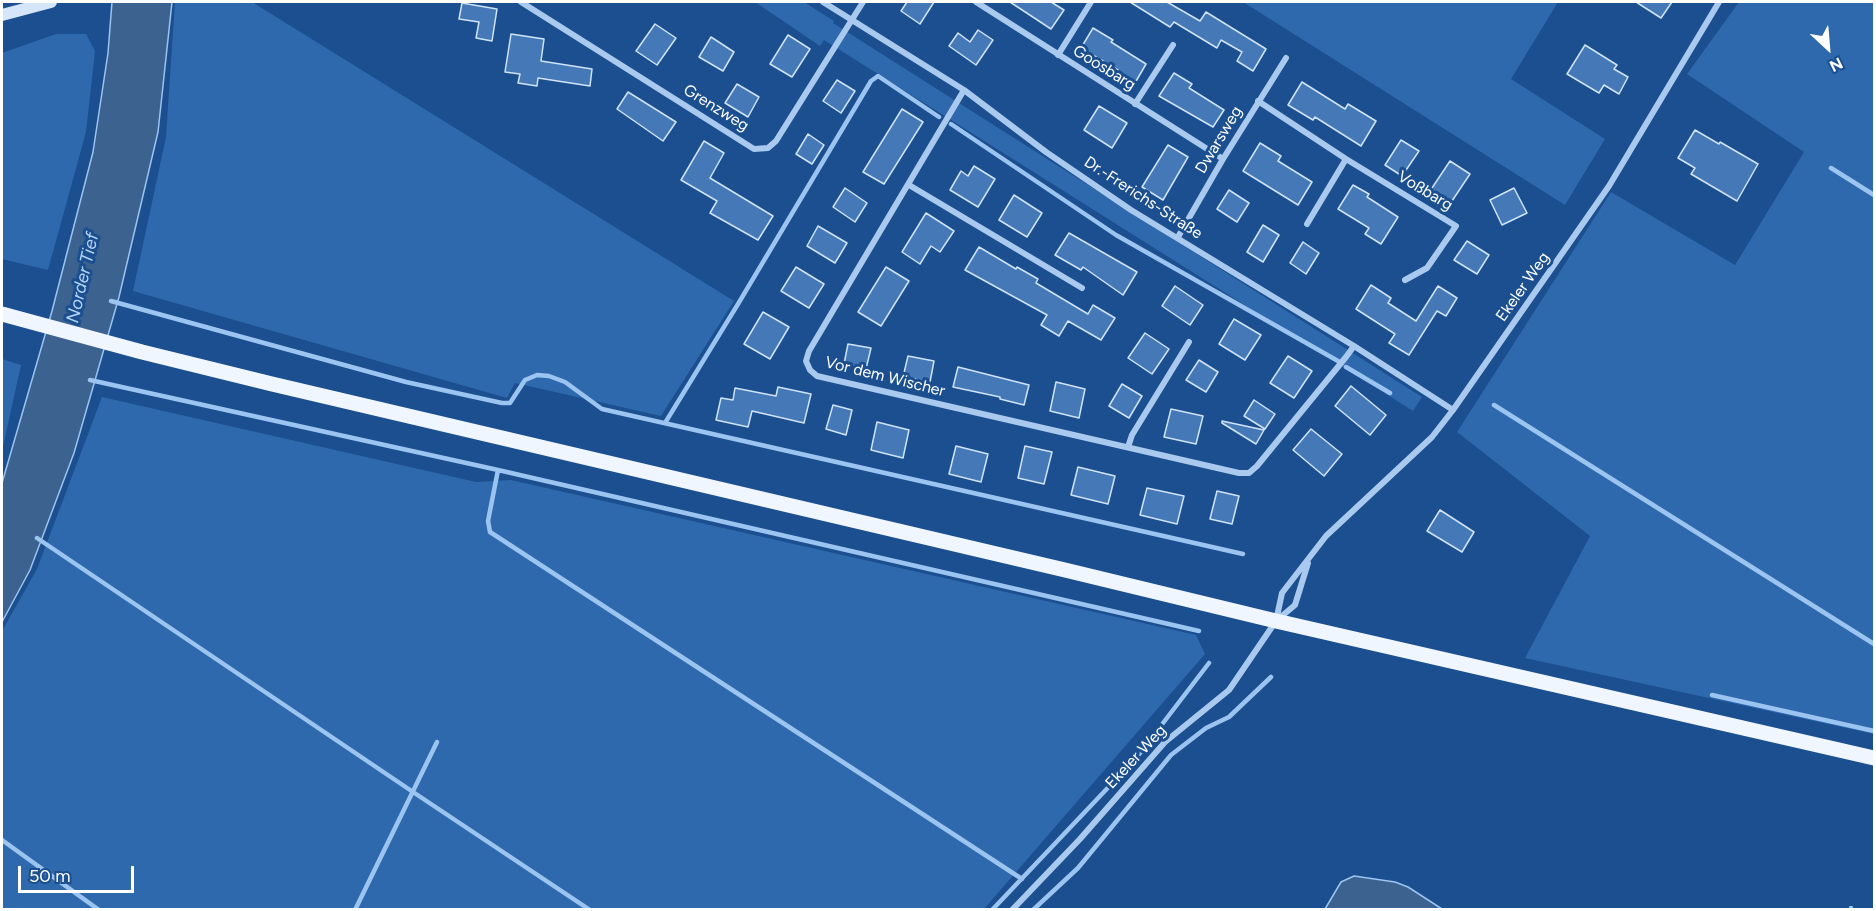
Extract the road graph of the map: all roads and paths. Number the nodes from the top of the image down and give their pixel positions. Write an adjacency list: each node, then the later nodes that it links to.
1 (51, 2): 8 (street)
2 (521, 2): 9 (street, Grenzweg)
3 (823, 2): 9 (street, Dr.-Frerichs-Straße)
4 (862, 2): 9 (street)
5 (1091, 2): 11 (street, Goosbarg)
6 (1719, 2): 26 (street, Ekeler Weg)
7 (980, 3): 11 (street, Goosbarg)
8 (9, 13)
9 (852, 19): 13 (street, Dr.-Frerichs-Straße)
10 (1173, 45): 15 (street, Goosbarg)
11 (1058, 56): 15 (street, Goosbarg)
12 (1286, 58): 14 (street, Dwarsweg)
13 (964, 90): 18 (street, Vor dem Wischer); 20 (street, Dr.-Frerichs-Straße)
14 (1258, 101): 16 (street, Dwarsweg); 17 (street, Voßbarg)
15 (1135, 104): 16 (street, Goosbarg)
16 (1223, 159): 20 (street, Dwarsweg)
17 (1346, 159): 19 (street); 21 (street, Voßbarg)
18 (909, 185): 22 (street); 27 (street, Vor dem Wischer)
19 (1307, 224)
20 (1178, 237): 25 (street, Dr.-Frerichs-Straße)
21 (1405, 280)
22 (1082, 288)
23 (4, 314): 29 (main road)
24 (1189, 342): 27 (street)
25 (1354, 346): 26 (street, Dr.-Frerichs-Straße); 27 (street, Vor dem Wischer)
26 (1453, 410): 28 (street, Ekeler Weg)
27 (1128, 447)
28 (1310, 557): 29 (street, Ekeler Weg); 29 (street, Ekeler Weg)
29 (1276, 621): 30 (main road); 31 (street, Ekeler Weg)
30 (1875, 758)
31 (1012, 909)

